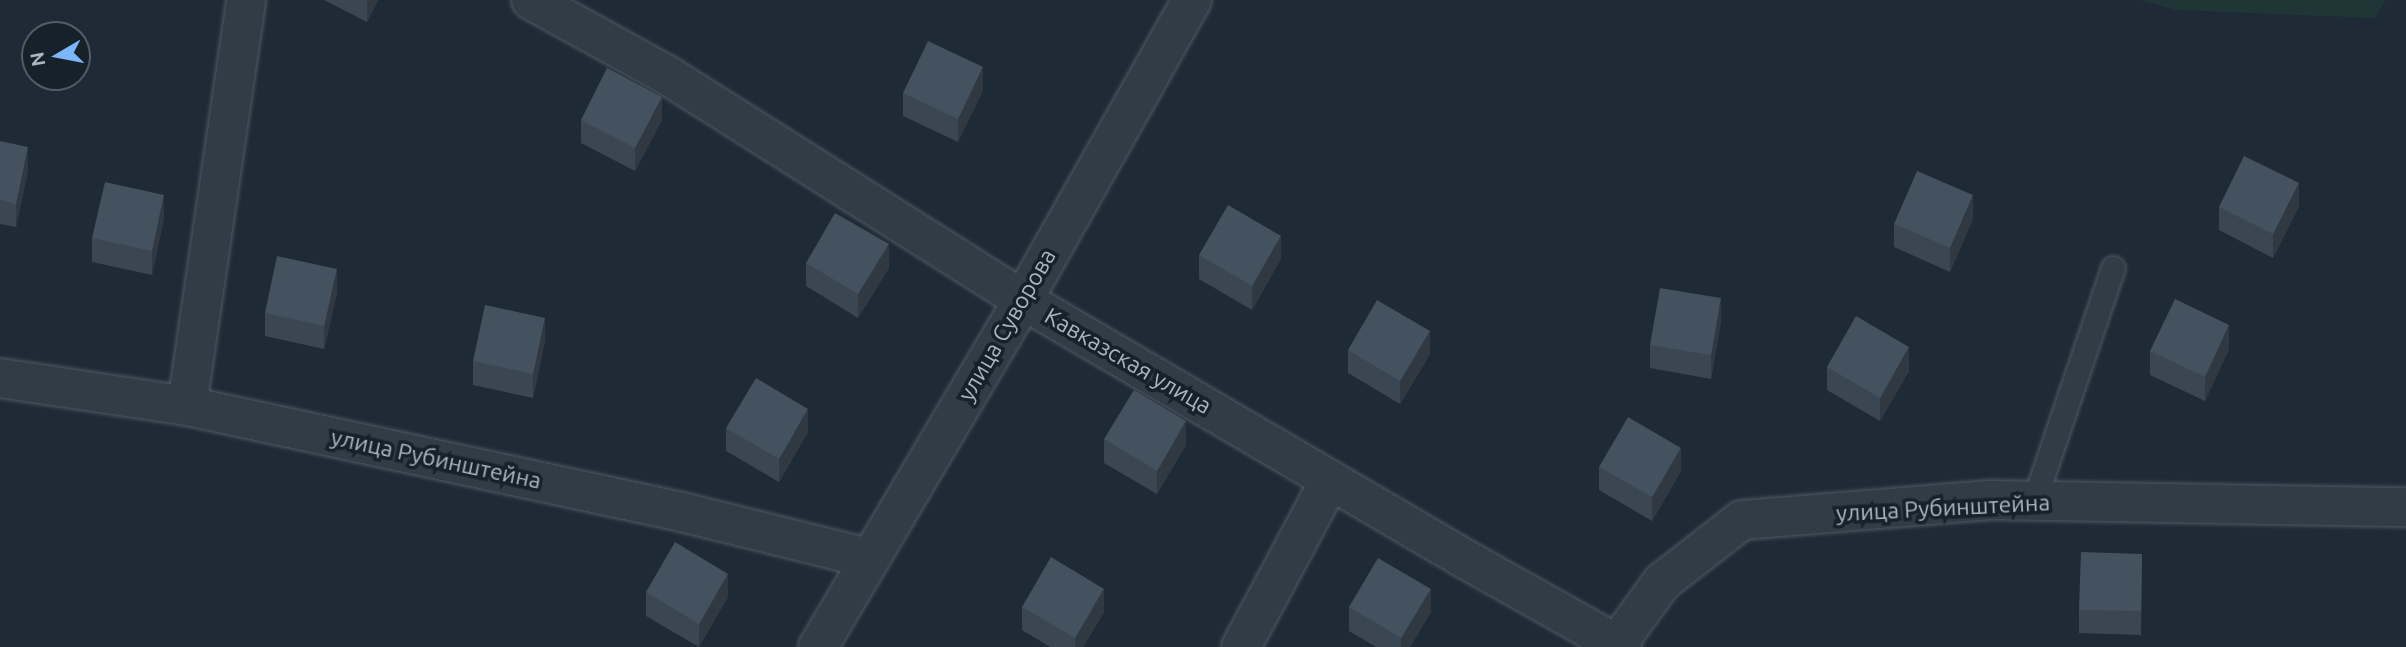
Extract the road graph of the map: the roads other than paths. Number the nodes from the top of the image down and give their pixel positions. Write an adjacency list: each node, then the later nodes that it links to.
1 (246, 0): 7 (street)
2 (531, 0): 5 (street, Кавказская улица)
3 (1192, 0): 5 (street, улица Суворова)
4 (2113, 268): 9 (lane)
5 (1023, 300): 8 (street, Кавказская улица); 11 (street, улица Суворова)
6 (0, 378): 7 (street, улица Рубинштейна)
7 (187, 406): 11 (street, улица Рубинштейна)
8 (1330, 480): 12 (street, Кавказская улица); 14 (street)
9 (2034, 501): 10 (street, улица Рубинштейна); 12 (street, улица Рубинштейна)
10 (2406, 507)
11 (867, 558): 13 (street, улица Суворова)
12 (1620, 645)
13 (818, 647)
14 (1241, 647)

